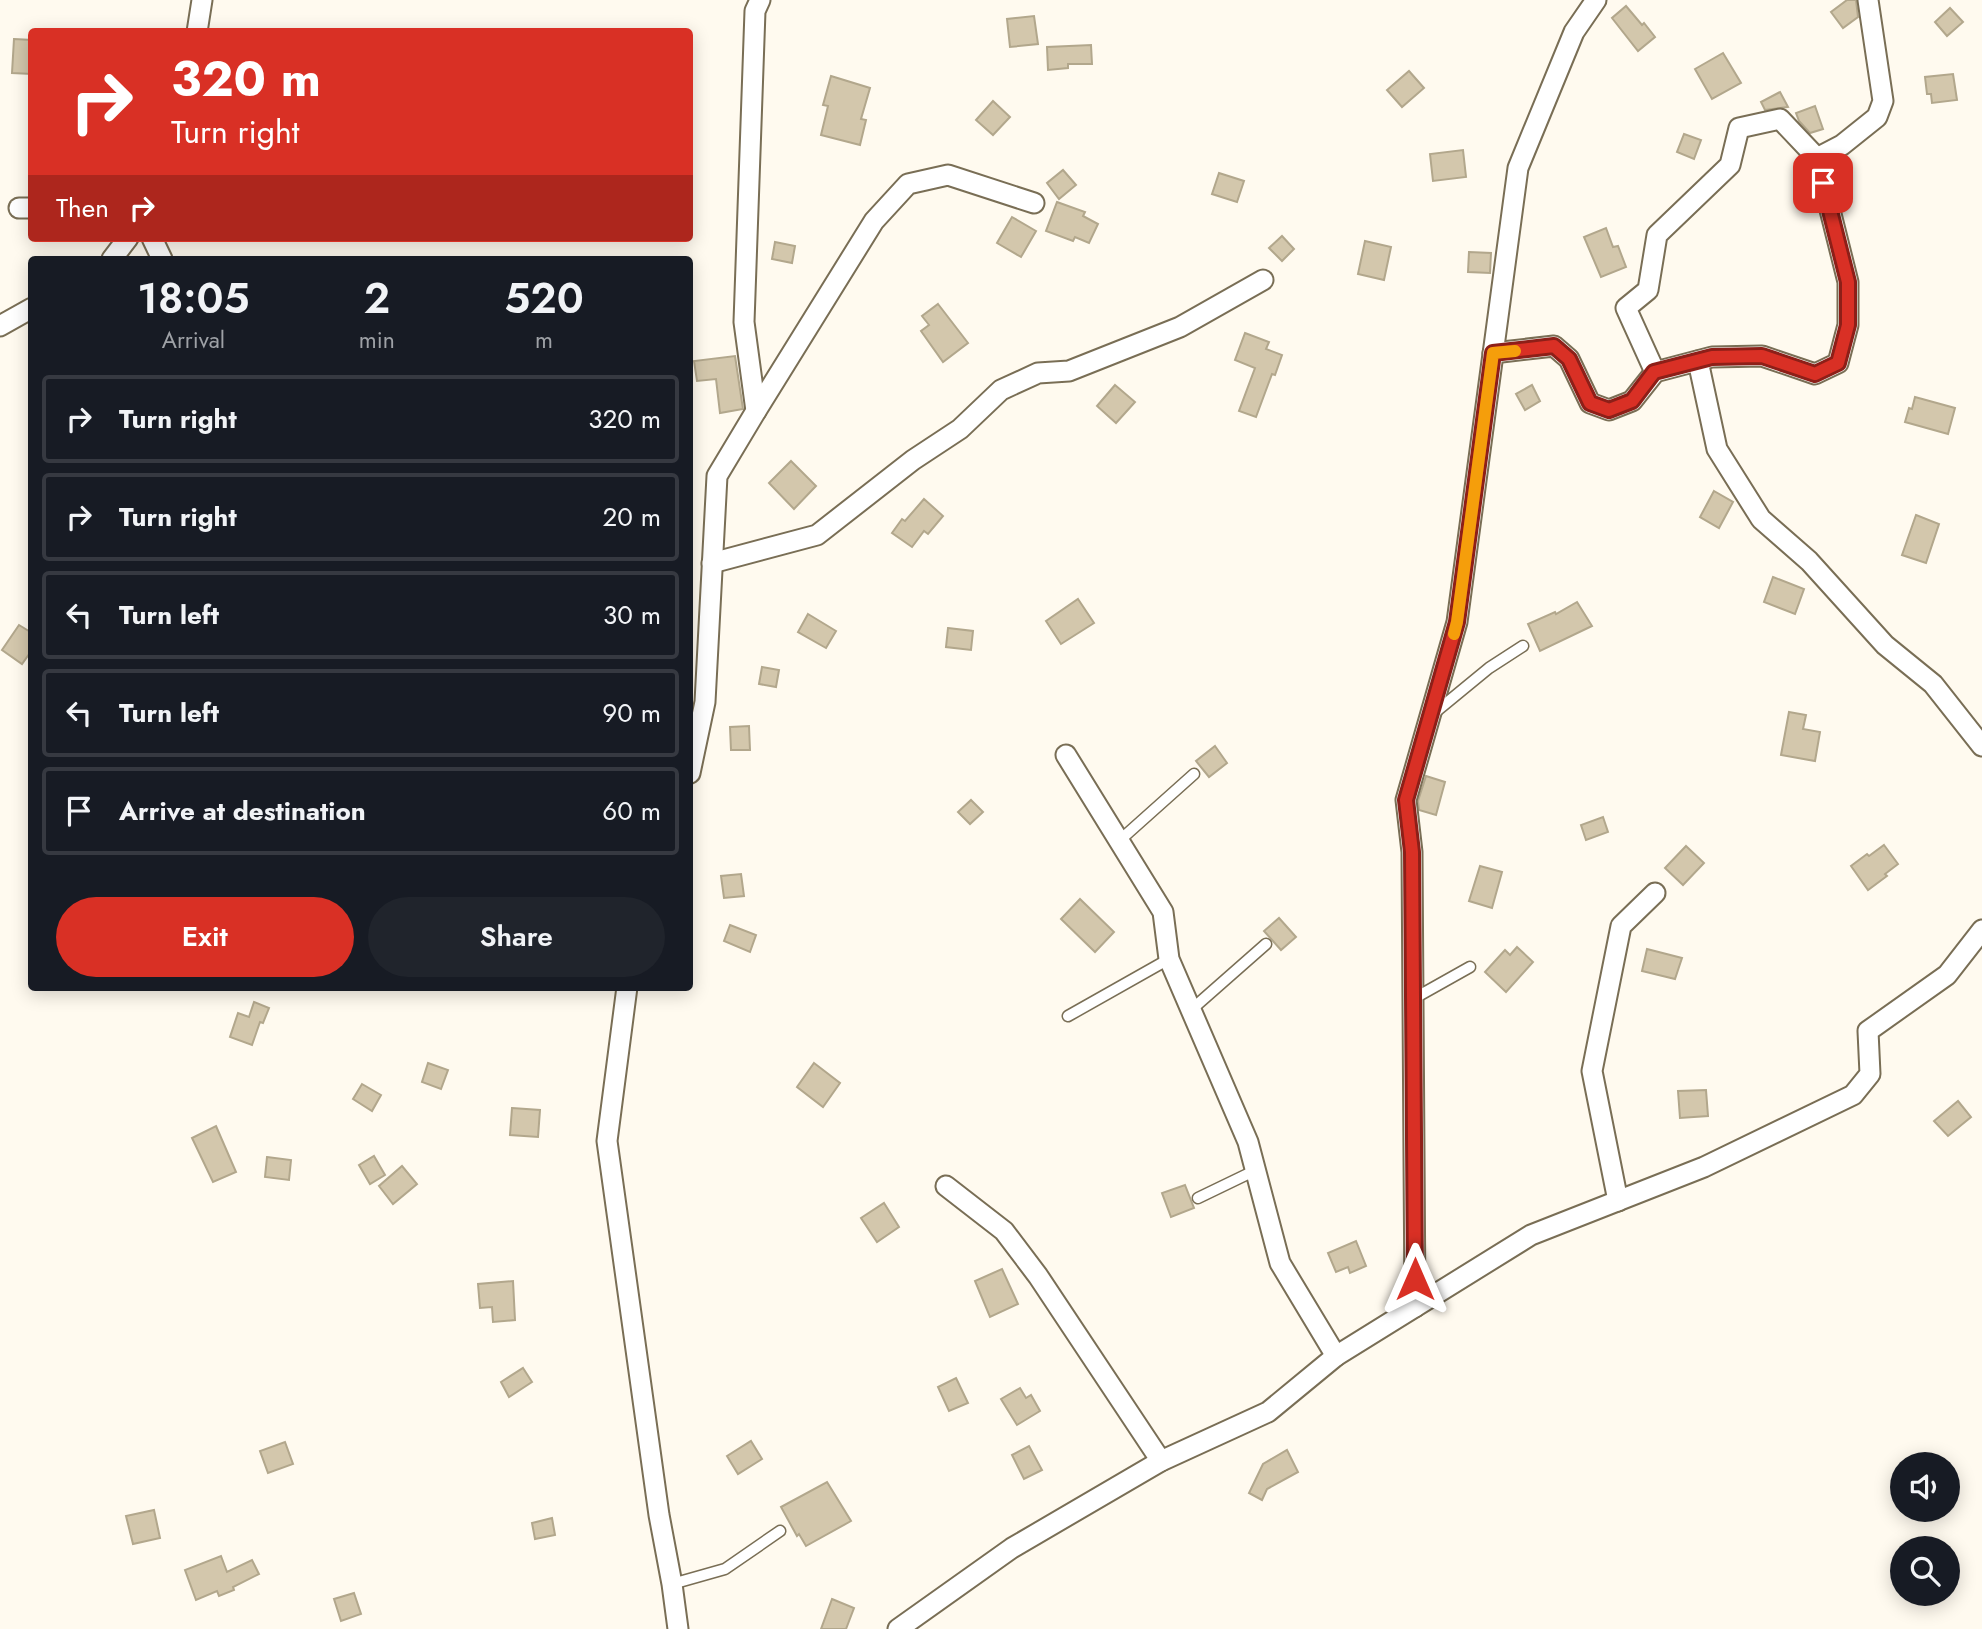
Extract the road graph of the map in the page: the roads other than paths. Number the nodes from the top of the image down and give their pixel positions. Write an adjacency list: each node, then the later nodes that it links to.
1 (202, 0): 5 (street)
2 (760, 0): 16 (street)
3 (1596, 0): 13 (street)
4 (1868, 0): 6 (street)
5 (198, 28)
6 (1817, 158): 14 (street); 15 (street)
7 (1034, 203): 16 (street)
8 (125, 242): 9 (street)
9 (114, 256)
10 (1263, 280): 17 (street)
11 (28, 310): 12 (street)
12 (0, 326)
13 (1493, 353): 15 (street); 19 (street)
14 (1698, 360): 15 (street); 20 (street)
15 (1654, 372)
16 (756, 411): 17 (street)
17 (712, 563): 22 (street)
18 (1523, 646): 19 (lane)
19 (1430, 717): 31 (street)
20 (1982, 746)
21 (1066, 755): 24 (street)
22 (693, 759)
23 (1194, 774): 24 (lane)
24 (1119, 841): 28 (street)
25 (1655, 893): 37 (street)
26 (1982, 930): 37 (street)
27 (1266, 944): 32 (lane)
28 (1169, 959): 32 (street); 33 (lane)
29 (1470, 967): 31 (lane)
30 (626, 991): 42 (street)
31 (1413, 999): 38 (street)
32 (1191, 1010): 34 (street)
33 (1068, 1016)
34 (1256, 1170): 36 (lane); 39 (street)
35 (946, 1186): 40 (street)
36 (1198, 1198)
37 (1618, 1201): 38 (street)
38 (1415, 1307): 39 (street)
39 (1336, 1356): 40 (street)
40 (1161, 1461): 44 (street)
41 (780, 1531): 42 (lane)
42 (672, 1584): 43 (street)
43 (678, 1629)
44 (898, 1629)

